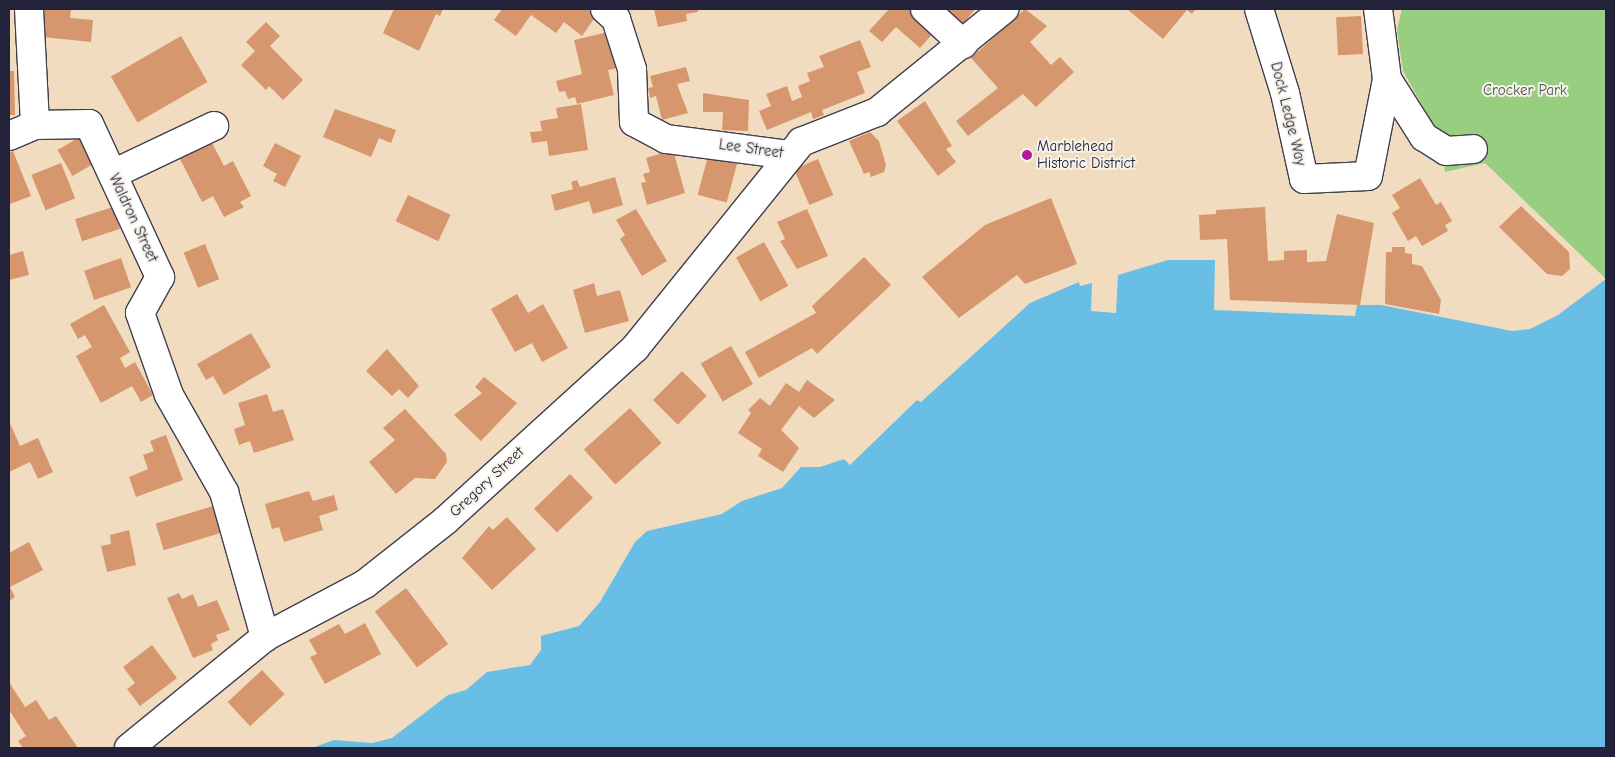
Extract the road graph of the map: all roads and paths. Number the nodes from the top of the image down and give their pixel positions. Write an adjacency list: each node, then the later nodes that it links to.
1 (29, 9): 9 (street)
2 (605, 9): 13 (street, Lee Street)
3 (925, 9): 7 (street)
4 (1004, 9): 7 (street, Lee Street)
5 (1259, 9): 8 (street, Dock Ledge Way)
6 (1378, 9): 8 (street)
7 (963, 44): 13 (street, Lee Street)
8 (1388, 79): 12 (street)
9 (35, 125): 11 (street); 14 (street, Waldron Street)
10 (214, 126): 14 (street)
11 (9, 136)
12 (1473, 149)
13 (790, 155): 15 (street, Gregory Street)
14 (113, 174): 15 (street, Waldron Street)
15 (265, 637): 16 (street, Gregory Street)
16 (129, 748)

